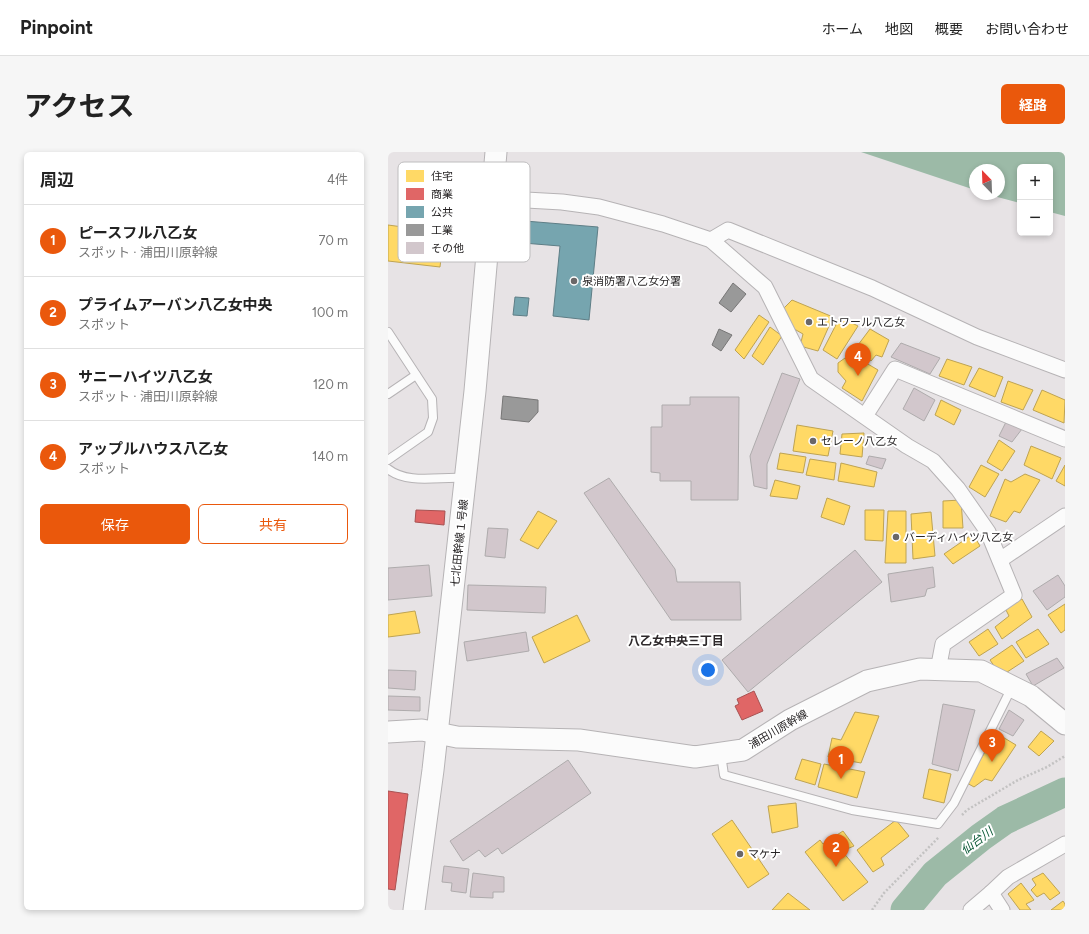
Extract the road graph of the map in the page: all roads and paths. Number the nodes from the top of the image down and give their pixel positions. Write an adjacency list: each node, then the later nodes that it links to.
1 (496, 152): 2 (street, 七北田幹線１号線)
2 (495, 162)
3 (530, 200): 4 (street)
4 (711, 240): 7 (street); 10 (street)
5 (487, 262): 14 (street, 七北田幹線１号線)
6 (388, 332): 8 (lane)
7 (1065, 370)
8 (416, 374): 9 (lane); 12 (lane)
9 (388, 394)
10 (865, 416): 11 (street); 16 (street)
11 (1065, 439)
12 (388, 460)
13 (388, 469): 14 (lane)
14 (466, 478): 21 (street, 七北田幹線１号線)
15 (1065, 516): 16 (street)
16 (1000, 560): 17 (street)
17 (938, 670): 18 (street, 浦田川原幹線); 22 (street, 浦田川原幹線)
18 (1012, 687): 19 (street, 浦田川原幹線); 22 (lane)
19 (1065, 724)
20 (388, 732): 21 (street, 浦田川原幹線)
21 (429, 732): 22 (street, 浦田川原幹線); 28 (street, 七北田幹線１号線)
22 (721, 753)
23 (1065, 756): 24 (path)
24 (961, 816)
25 (944, 832): 29 (path)
26 (1065, 844): 27 (street)
27 (991, 893): 30 (street); 31 (street)
28 (414, 910)
29 (872, 910)
30 (971, 910)
31 (1002, 910)

